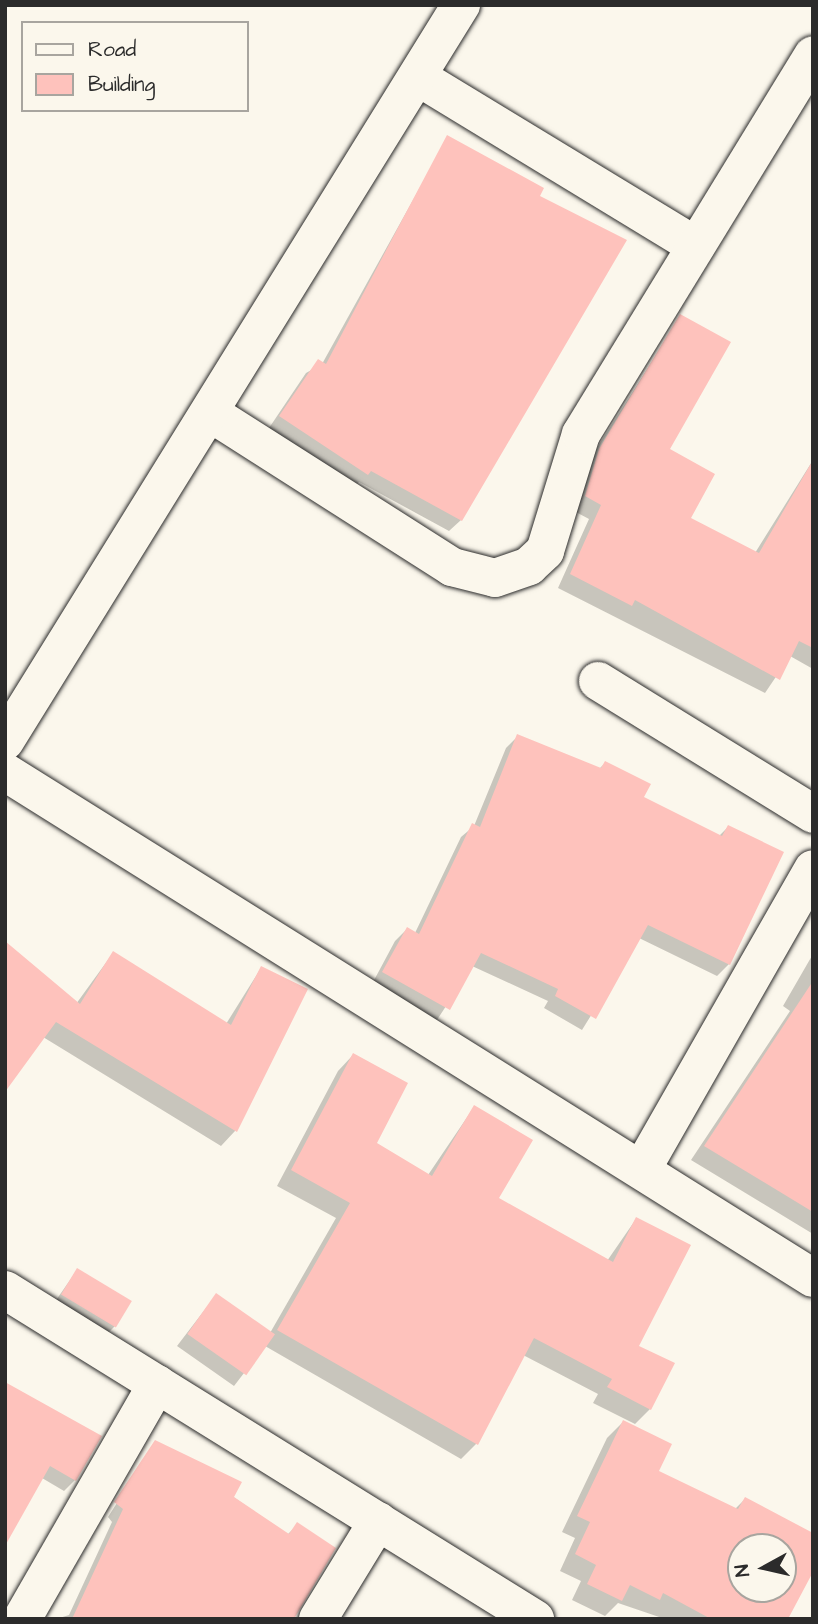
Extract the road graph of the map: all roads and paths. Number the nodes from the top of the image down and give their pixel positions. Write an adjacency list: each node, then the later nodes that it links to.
1 (461, 5): 3 (street)
2 (813, 55): 4 (street)
3 (418, 77): 4 (street); 5 (street)
4 (696, 246): 5 (street)
5 (212, 414): 7 (street)
6 (598, 681): 9 (street)
7 (5, 741)
8 (5, 772): 11 (street)
9 (813, 814)
10 (813, 869): 11 (street)
11 (642, 1169): 12 (street)
12 (813, 1278)
13 (5, 1290): 14 (street)
14 (158, 1384): 15 (street); 16 (street)
15 (378, 1521): 17 (street); 18 (street)
16 (22, 1619)
17 (318, 1619)
18 (535, 1619)

